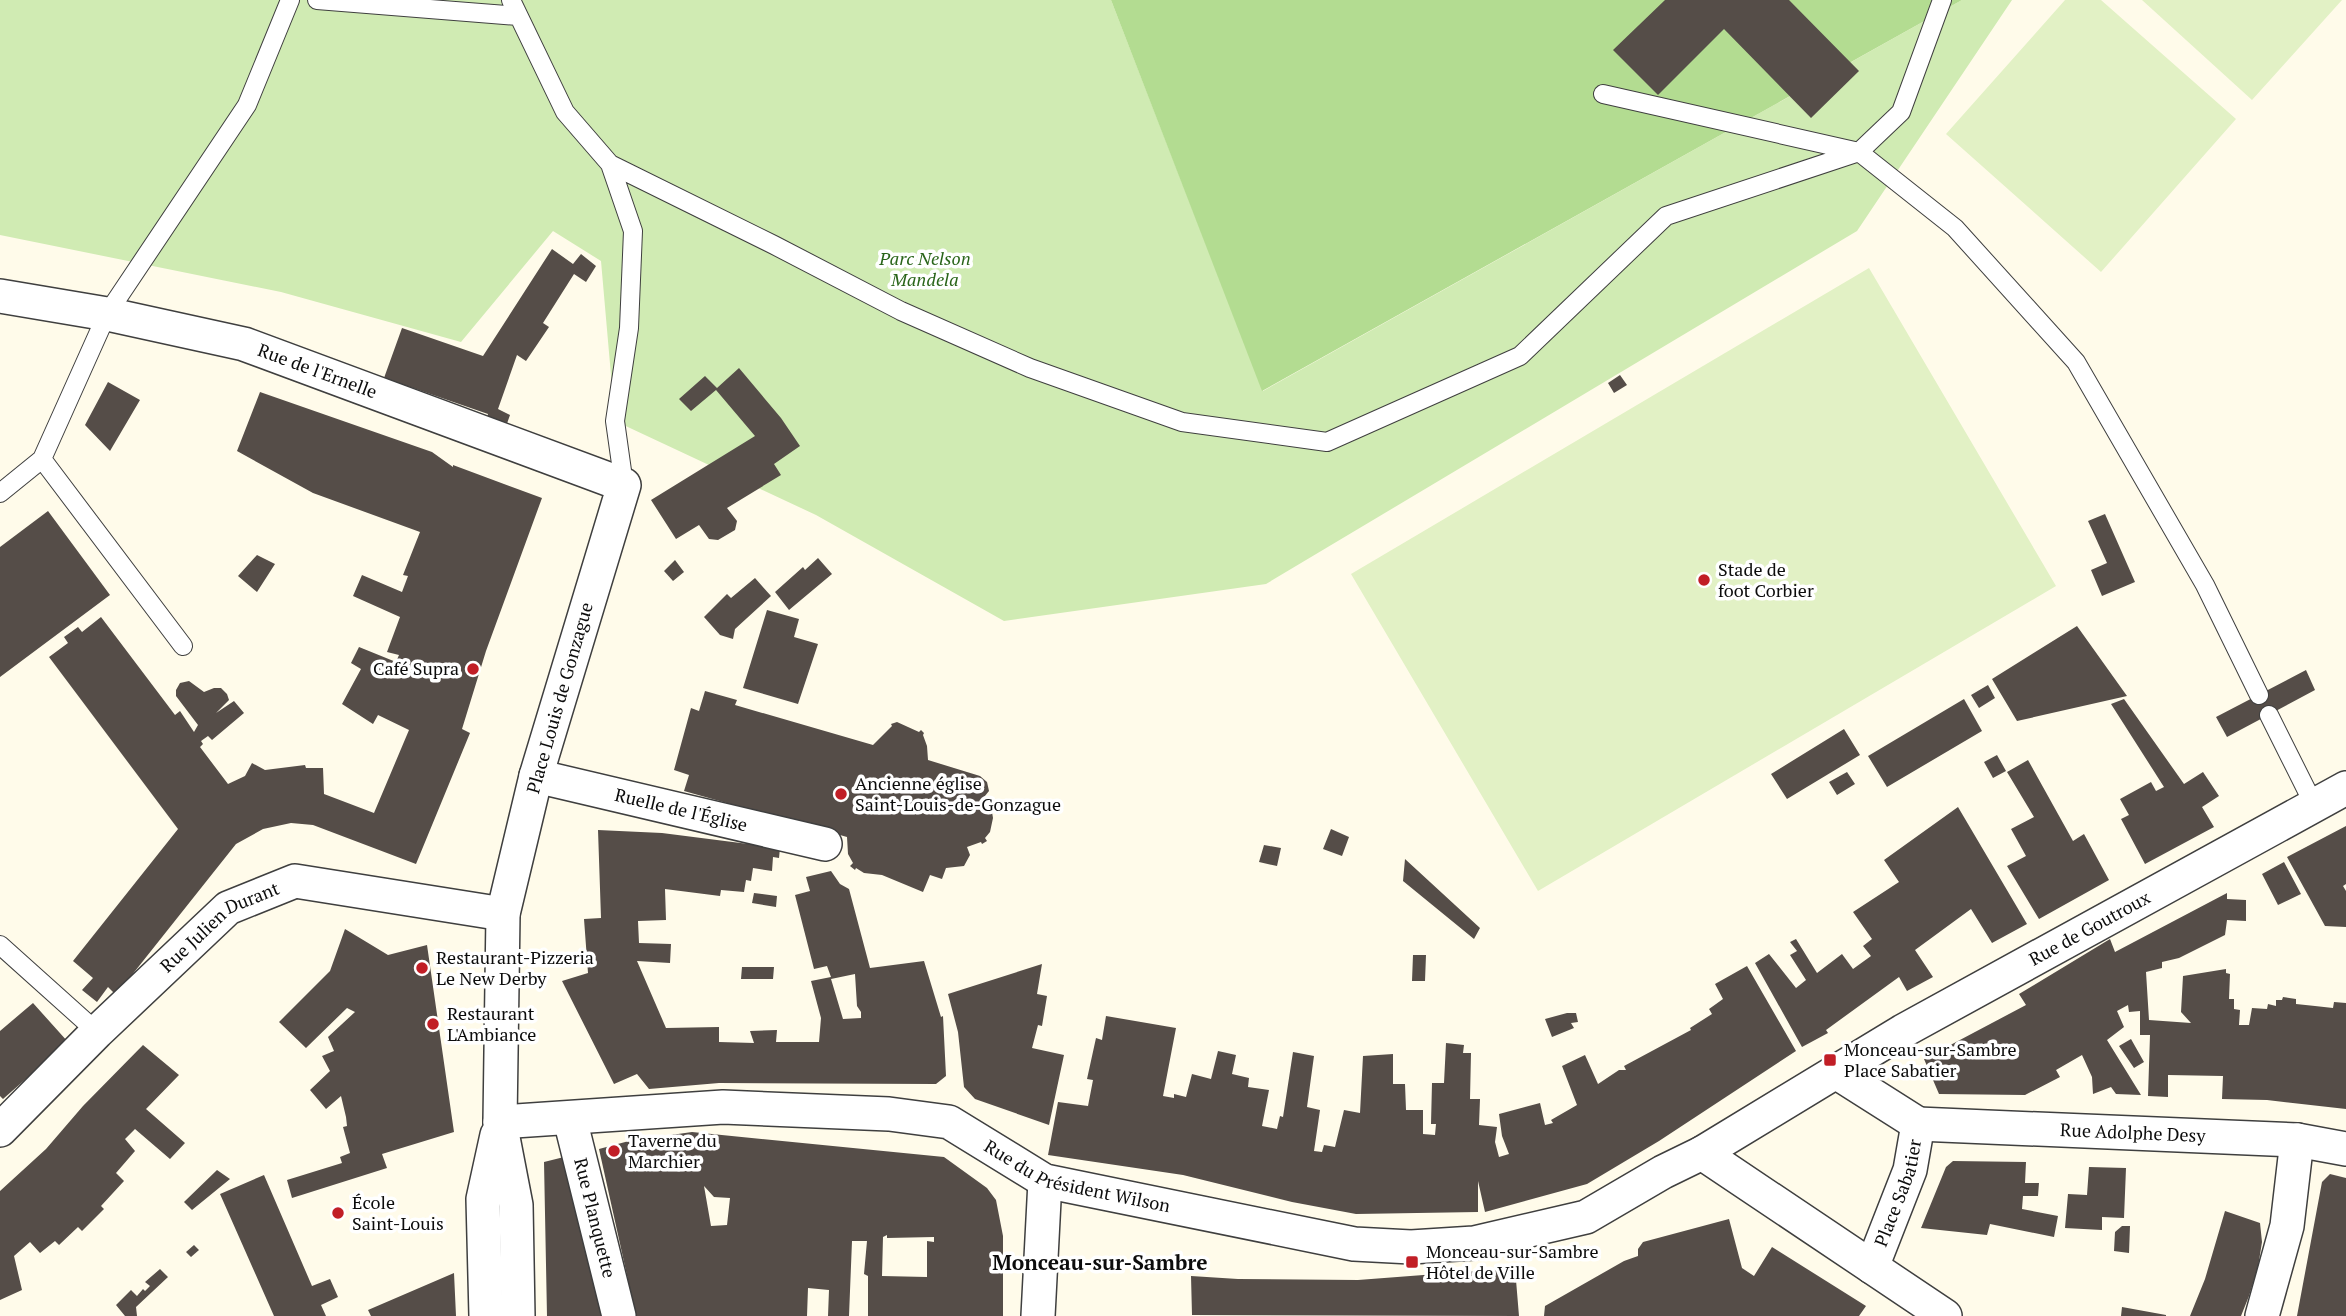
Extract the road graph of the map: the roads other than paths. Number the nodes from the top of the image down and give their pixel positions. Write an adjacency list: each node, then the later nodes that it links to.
1 (290, 0): 9 (lane)
2 (317, 0): 4 (lane)
3 (1942, 0): 6 (lane)
4 (514, 8): 7 (lane)
5 (1603, 94): 6 (lane)
6 (1859, 152): 7 (lane); 14 (lane)
7 (610, 164): 11 (lane)
8 (0, 296): 9 (street, Rue de l'Ernelle)
9 (107, 314): 10 (lane); 11 (street, Rue de l'Ernelle)
10 (42, 459): 12 (lane); 13 (lane)
11 (624, 485): 16 (street, Place Louis de Gonzague)
12 (0, 493)
13 (183, 646)
14 (2259, 695)
15 (2269, 715): 18 (lane)
16 (536, 776): 19 (street, Ruelle de l'Église); 20 (street, Place Louis de Gonzague)
17 (2346, 788): 18 (street, Rue de Goutroux)
18 (2314, 805): 23 (street, Rue de Goutroux)
19 (825, 844)
20 (503, 914): 22 (street, Rue Julien Durant); 25 (street, Place Louis de Gonzague)
21 (0, 945): 22 (lane)
22 (97, 1032): 27 (street, Rue Julien Durant)
23 (1836, 1072): 26 (street, Place Sabatier); 30 (street)
24 (570, 1119): 25 (street, Rue du Président Wilson); 31 (street, Rue du Président Wilson); 35 (street, Rue Planquette)
25 (500, 1122): 33 (street); 34 (street)
26 (1918, 1124): 28 (street, Rue Adolphe Desy); 32 (street, Place Sabatier)
27 (0, 1130)
28 (2297, 1140): 29 (street, Rue Adolphe Desy); 38 (street)
29 (2346, 1149)
30 (1702, 1153): 31 (street, Rue du Président Wilson); 32 (street, Place Sabatier)
31 (1045, 1181): 36 (street)
32 (1872, 1268): 37 (street)
33 (486, 1316)
34 (518, 1316)
35 (619, 1316)
36 (1038, 1316)
37 (1945, 1316)
38 (2262, 1316)

